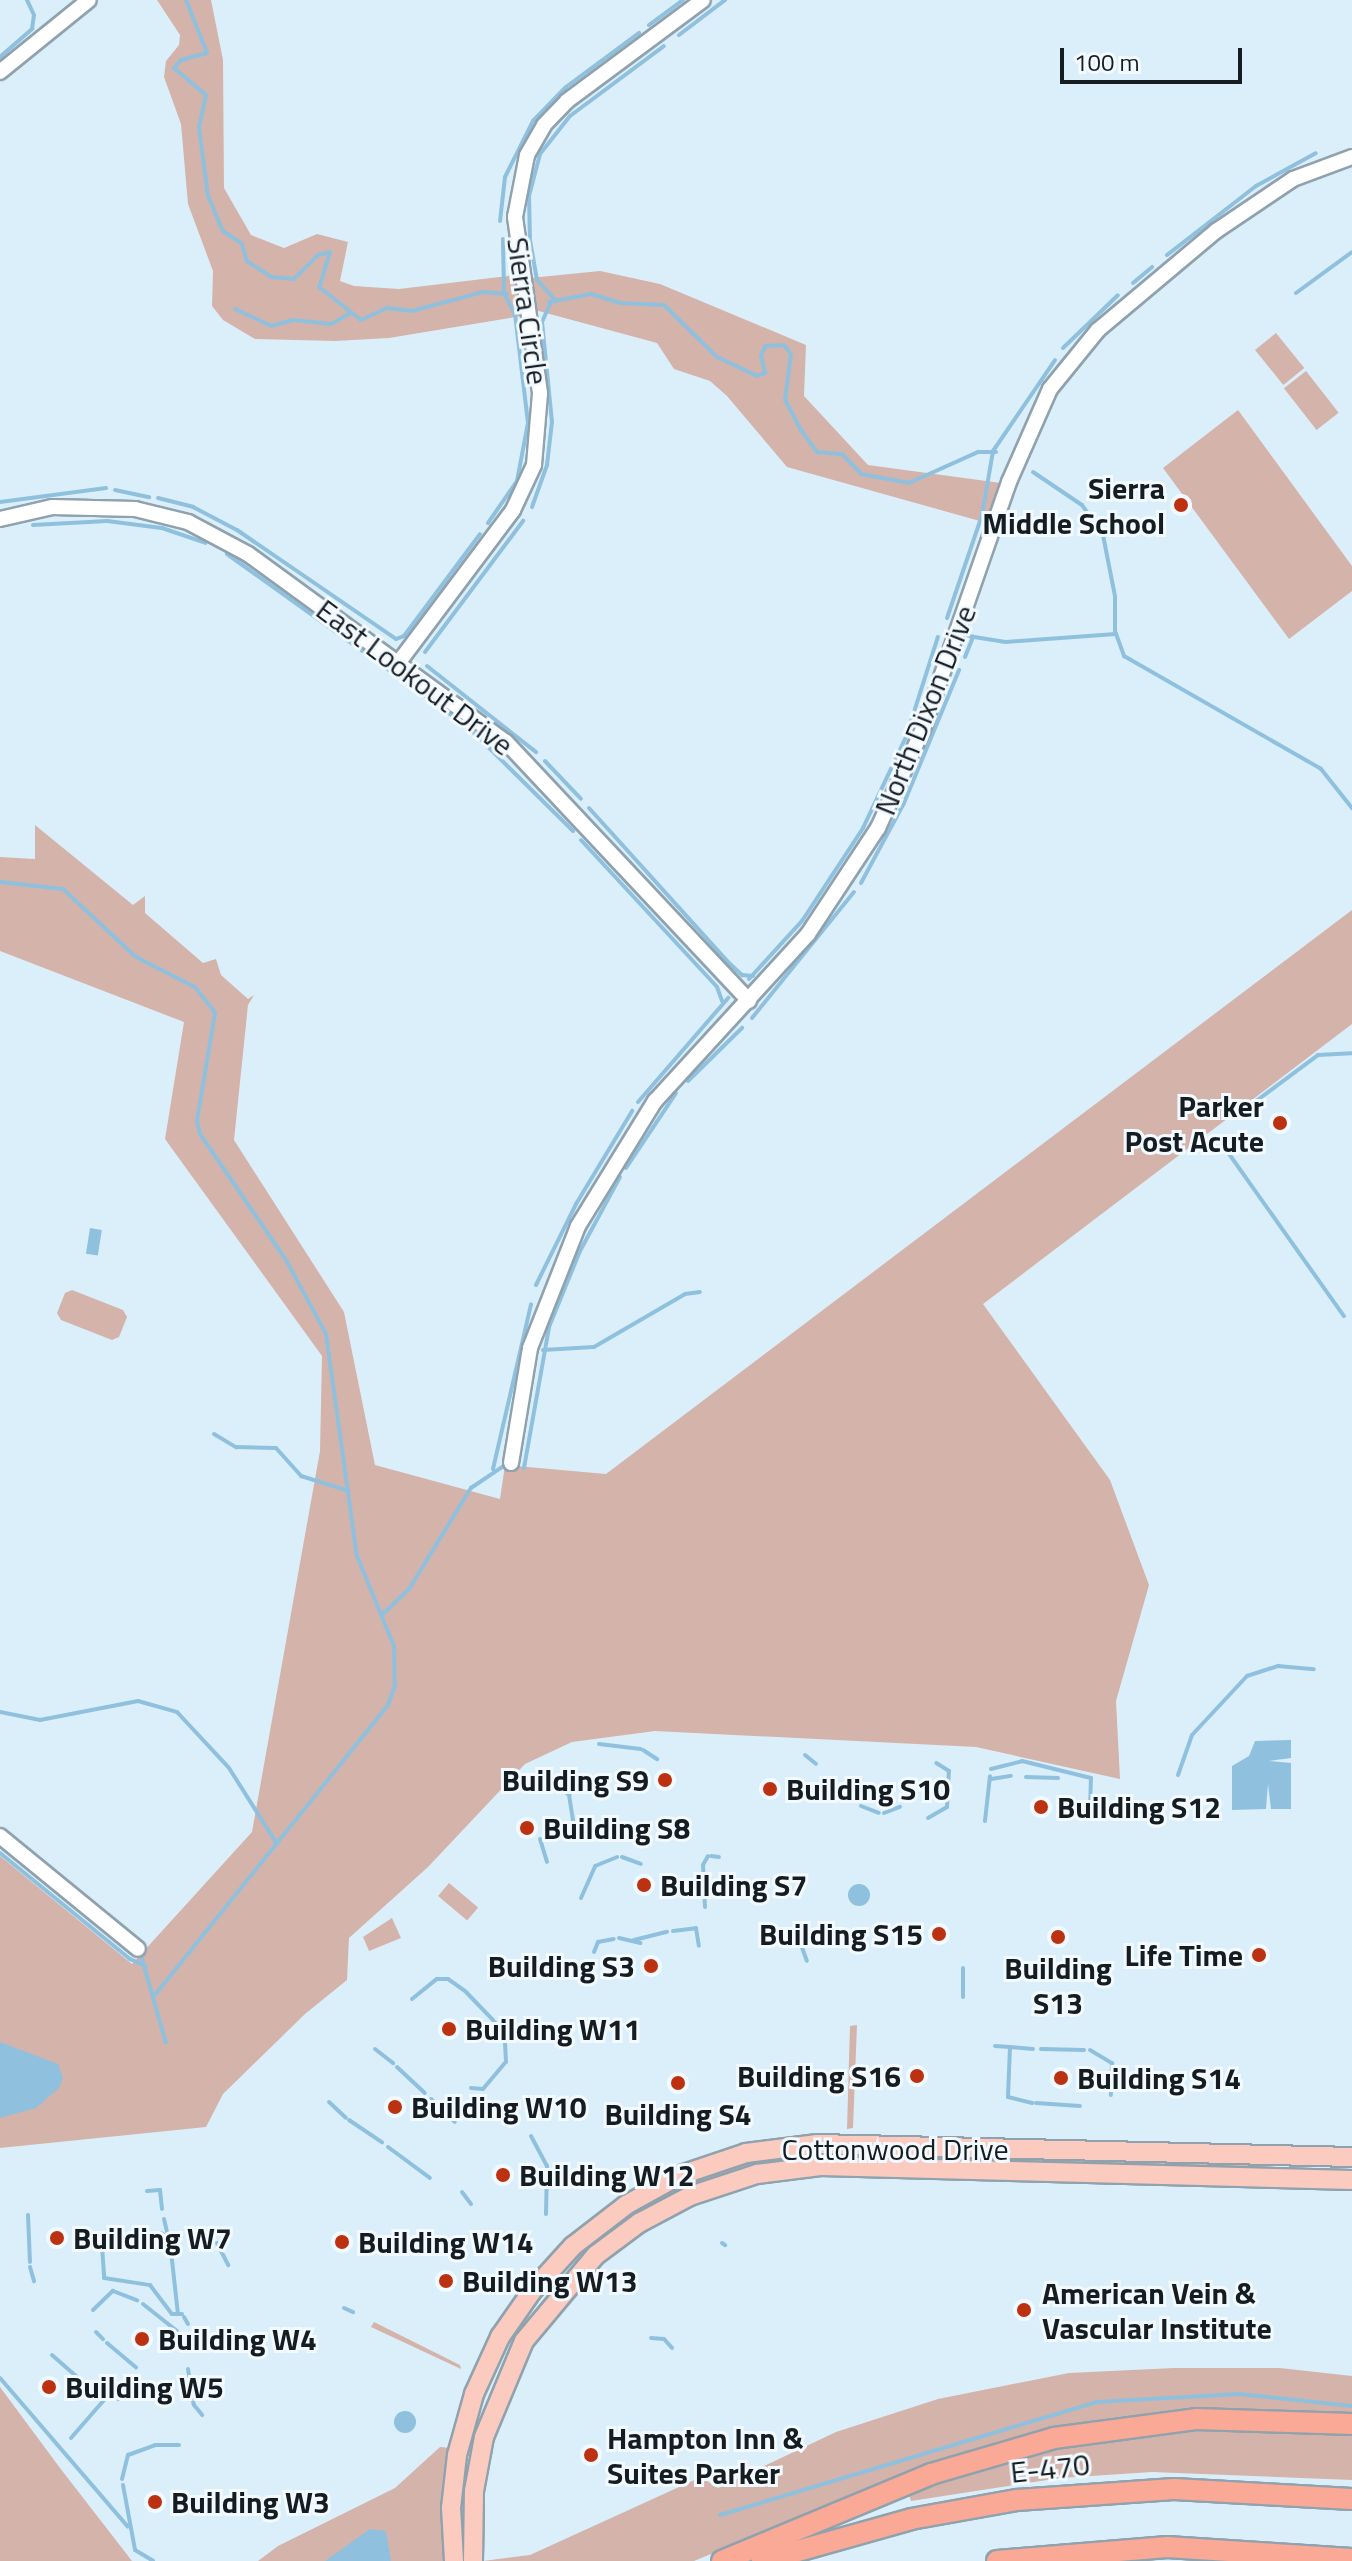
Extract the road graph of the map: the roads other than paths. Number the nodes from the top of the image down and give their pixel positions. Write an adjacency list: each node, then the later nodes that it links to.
1 (89, 0): 3 (street)
2 (703, 0): 6 (street, Sierra Circle)
3 (0, 72)
4 (1352, 157): 7 (street, North Dixon Drive)
5 (0, 519): 6 (street, East Lookout Drive)
6 (399, 662): 7 (street, East Lookout Drive)
7 (749, 1001): 8 (street, North Dixon Drive)
8 (511, 1463)
9 (0, 1836): 10 (street)
10 (138, 1949)
11 (1352, 2157): 16 (main road, Cottonwood Drive)
12 (1352, 2180): 17 (main road, Cottonwood Drive)
13 (1352, 2424): 18 (highway)
14 (1352, 2499): 19 (highway, E-470)
15 (1352, 2559): 20 (highway)
16 (454, 2561)
17 (473, 2561)
18 (722, 2561)
19 (762, 2561)
20 (997, 2561)

